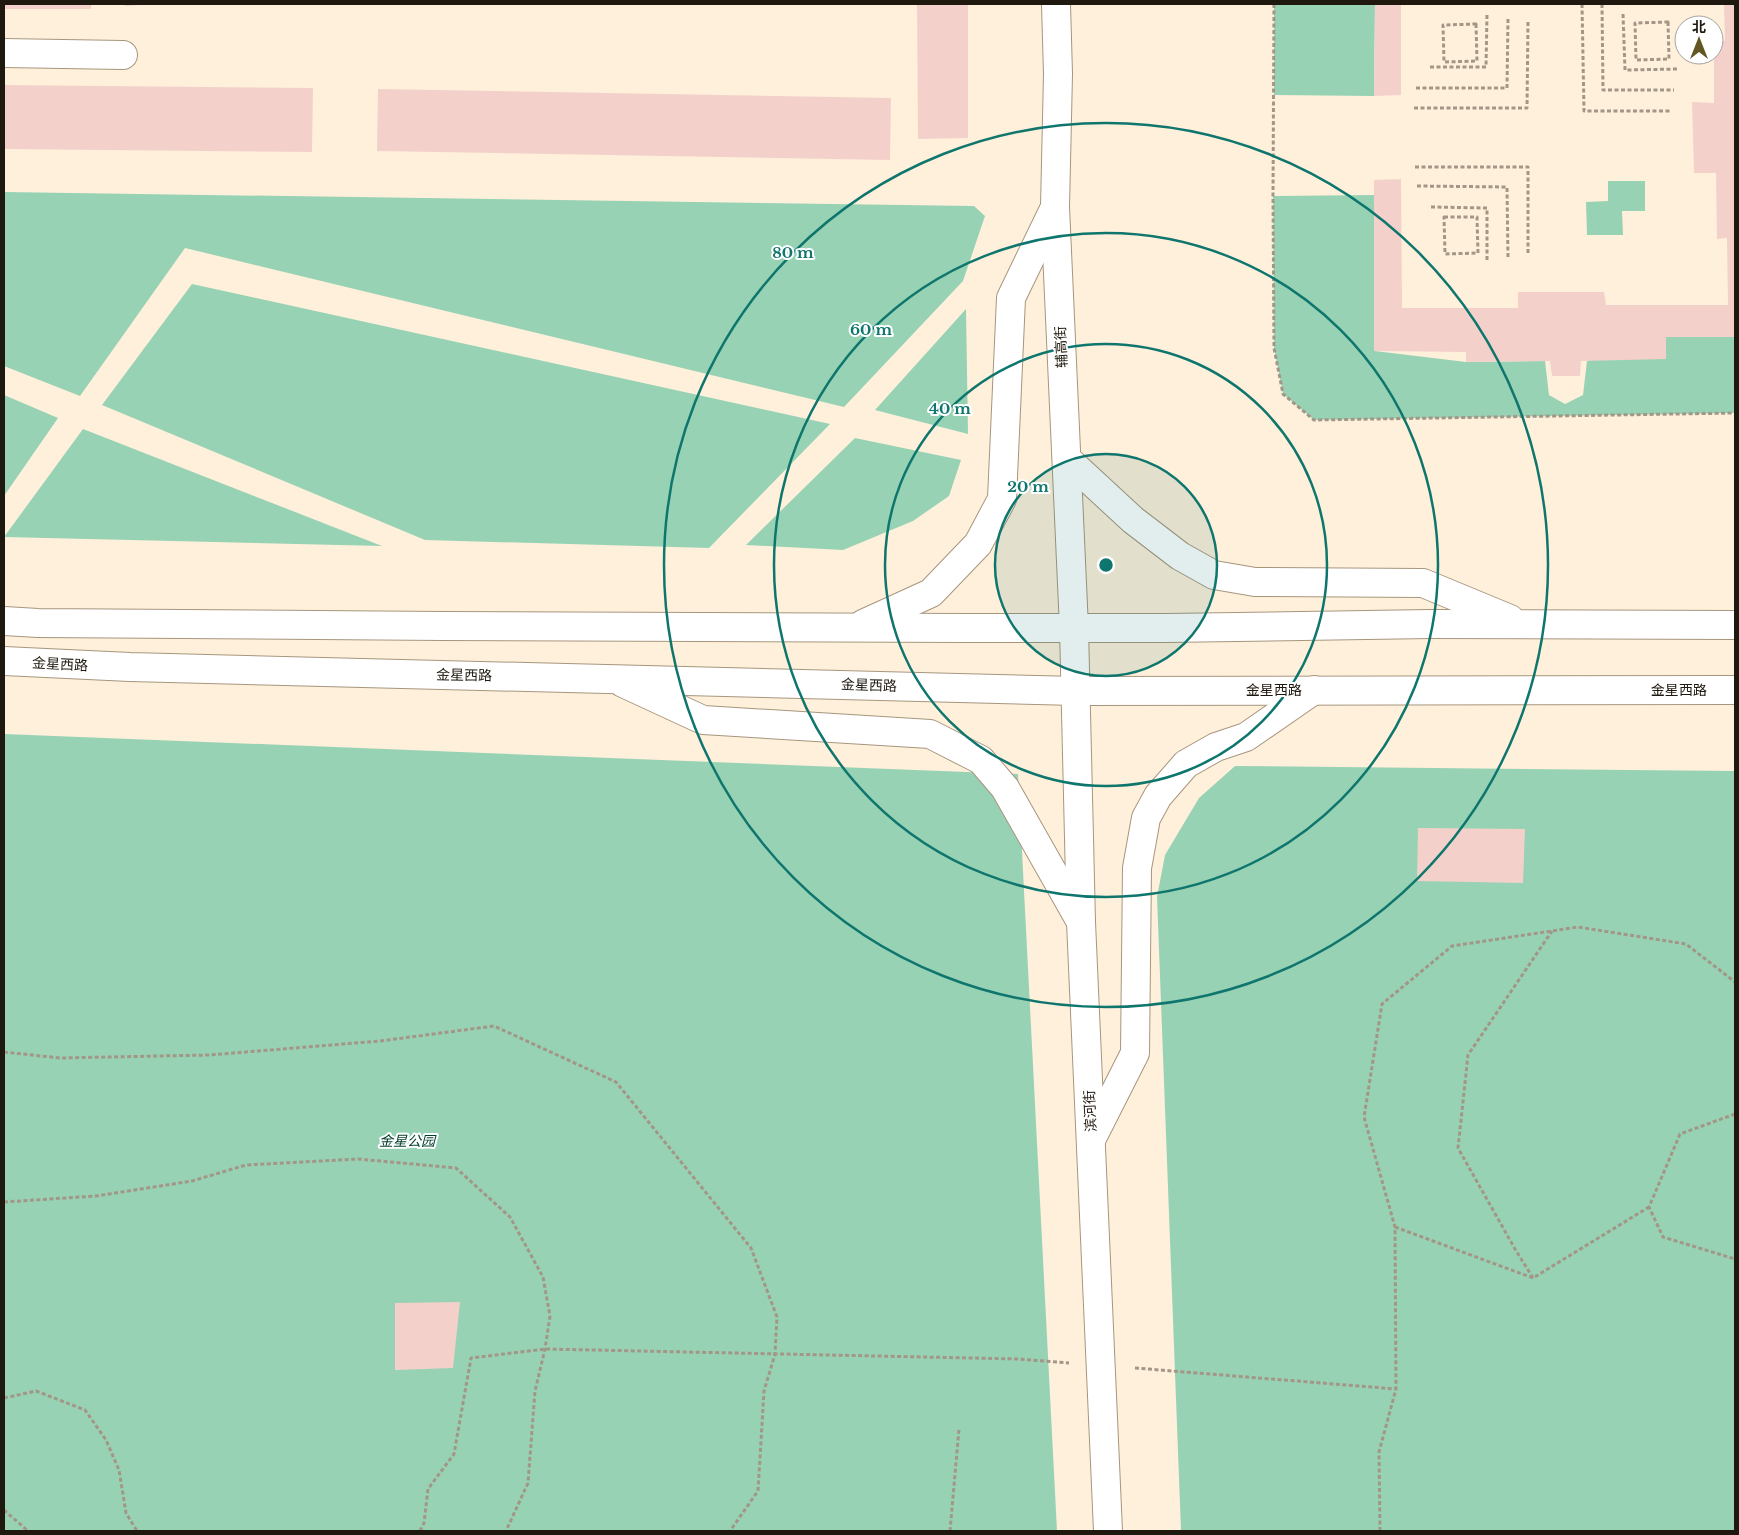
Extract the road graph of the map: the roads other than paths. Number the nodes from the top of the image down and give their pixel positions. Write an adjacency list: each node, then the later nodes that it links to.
1 (1056, 4): 4 (main road, 辅高街)
2 (4, 52): 3 (main road)
3 (123, 55)
4 (1055, 207): 5 (main road, 辅高街); 9 (main road)
5 (1066, 459): 7 (main road); 10 (main road, 辅高街)
6 (4, 621): 9 (main road)
7 (1523, 624): 8 (main road); 10 (main road)
8 (1735, 625)
9 (855, 628): 10 (main road)
10 (1074, 628): 15 (main road, 辅高街)
11 (4, 661): 12 (main road, 金星西路)
12 (613, 678): 15 (main road, 金星西路); 16 (main road)
13 (1314, 690): 14 (main road, 金星西路); 15 (main road, 金星西路); 17 (main road)
14 (1735, 690)
15 (1076, 691): 16 (main road, 滨河街)
16 (1081, 922): 17 (main road, 滨河街)
17 (1091, 1140): 18 (main road, 滨河街)
18 (1108, 1531)

